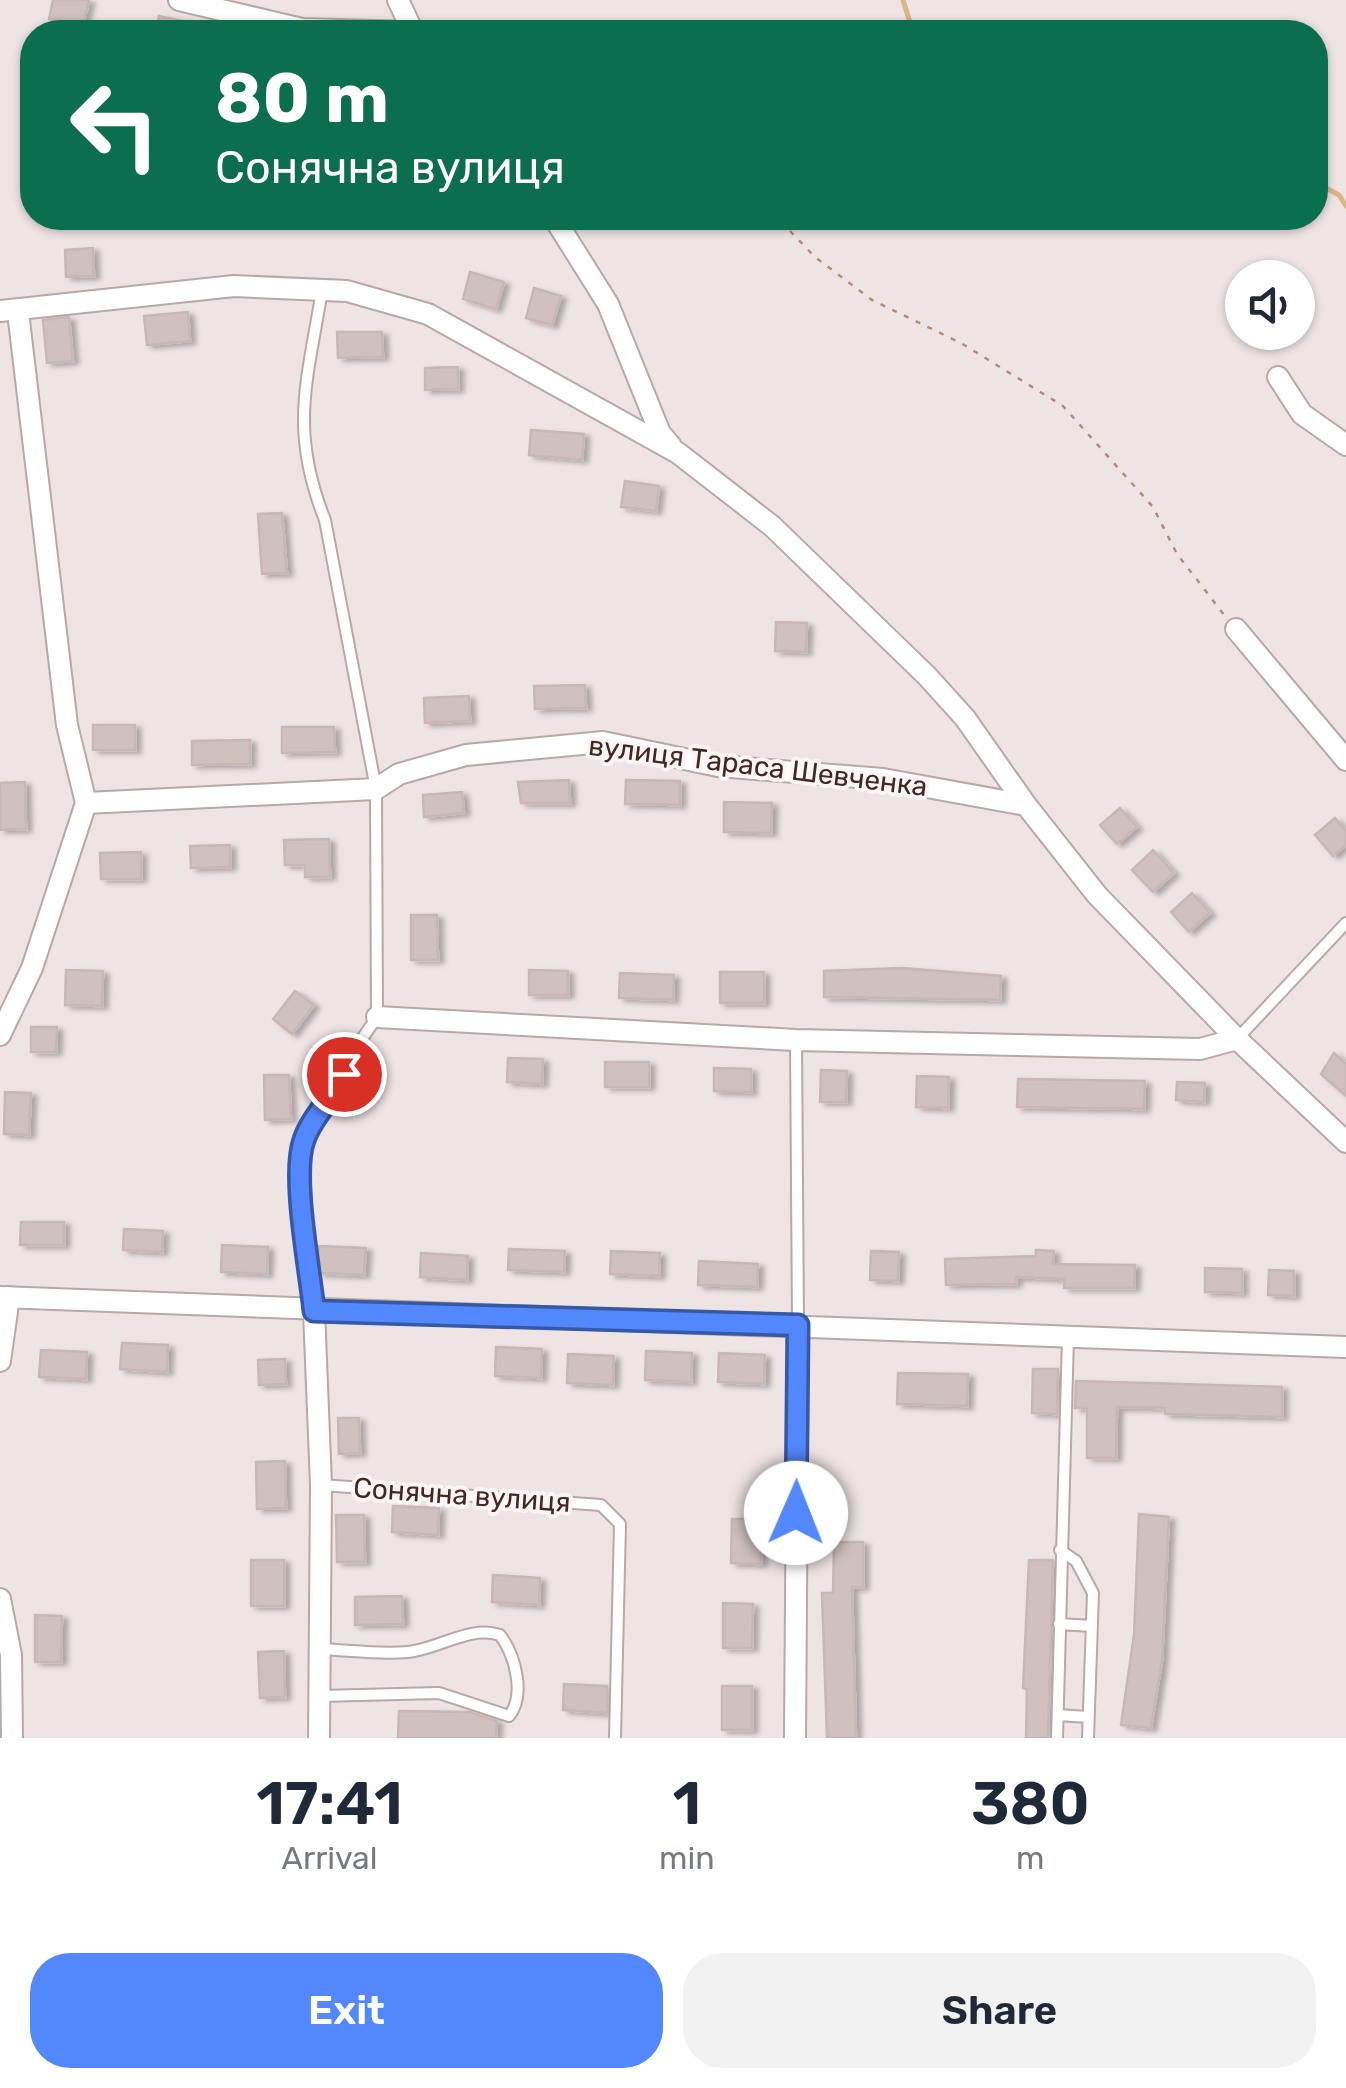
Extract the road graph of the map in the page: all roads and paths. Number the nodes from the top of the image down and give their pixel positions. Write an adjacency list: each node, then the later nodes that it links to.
1 (179, 0): 2 (street)
2 (264, 20)
3 (562, 230): 9 (street)
4 (789, 230): 10 (path)
5 (322, 290): 6 (street); 9 (street); 12 (lane)
6 (9, 311): 13 (street)
7 (1278, 377): 8 (street)
8 (1346, 445)
9 (678, 453): 14 (street)
10 (1236, 629): 11 (street)
11 (1346, 760)
12 (376, 789): 13 (street, вулиця Тараса Шевченка); 14 (street, вулиця Тараса Шевченка); 16 (lane)
13 (86, 803): 17 (street)
14 (1026, 805): 18 (street)
15 (1346, 923): 18 (lane)
16 (377, 1017): 19 (street); 22 (lane)
17 (1, 1029)
18 (1236, 1039): 19 (street); 20 (street)
19 (796, 1040): 23 (lane)
20 (1346, 1142)
21 (4, 1297): 22 (street); 26 (street)
22 (314, 1311): 23 (street); 27 (street, Сонячна вулиця)
23 (798, 1325): 24 (street); 39 (street)
24 (1068, 1336): 25 (street); 28 (lane)
25 (1346, 1347)
26 (0, 1361)
27 (321, 1485): 32 (street, Сонячна вулиця); 38 (lane, Сонячна вулиця)
28 (1060, 1550): 30 (lane); 31 (lane)
29 (0, 1600): 36 (street)
30 (1059, 1624): 31 (lane); 34 (lane)
31 (1092, 1626): 35 (lane)
32 (318, 1649): 33 (street, Сонячна вулиця); 33 (lane)
33 (319, 1696): 37 (street, Сонячна вулиця)
34 (1058, 1714): 35 (lane); 40 (lane)
35 (1088, 1717): 41 (lane)
36 (12, 1738)
37 (318, 1738)
38 (614, 1738)
39 (795, 1738)
40 (1057, 1738)
41 (1088, 1738)

